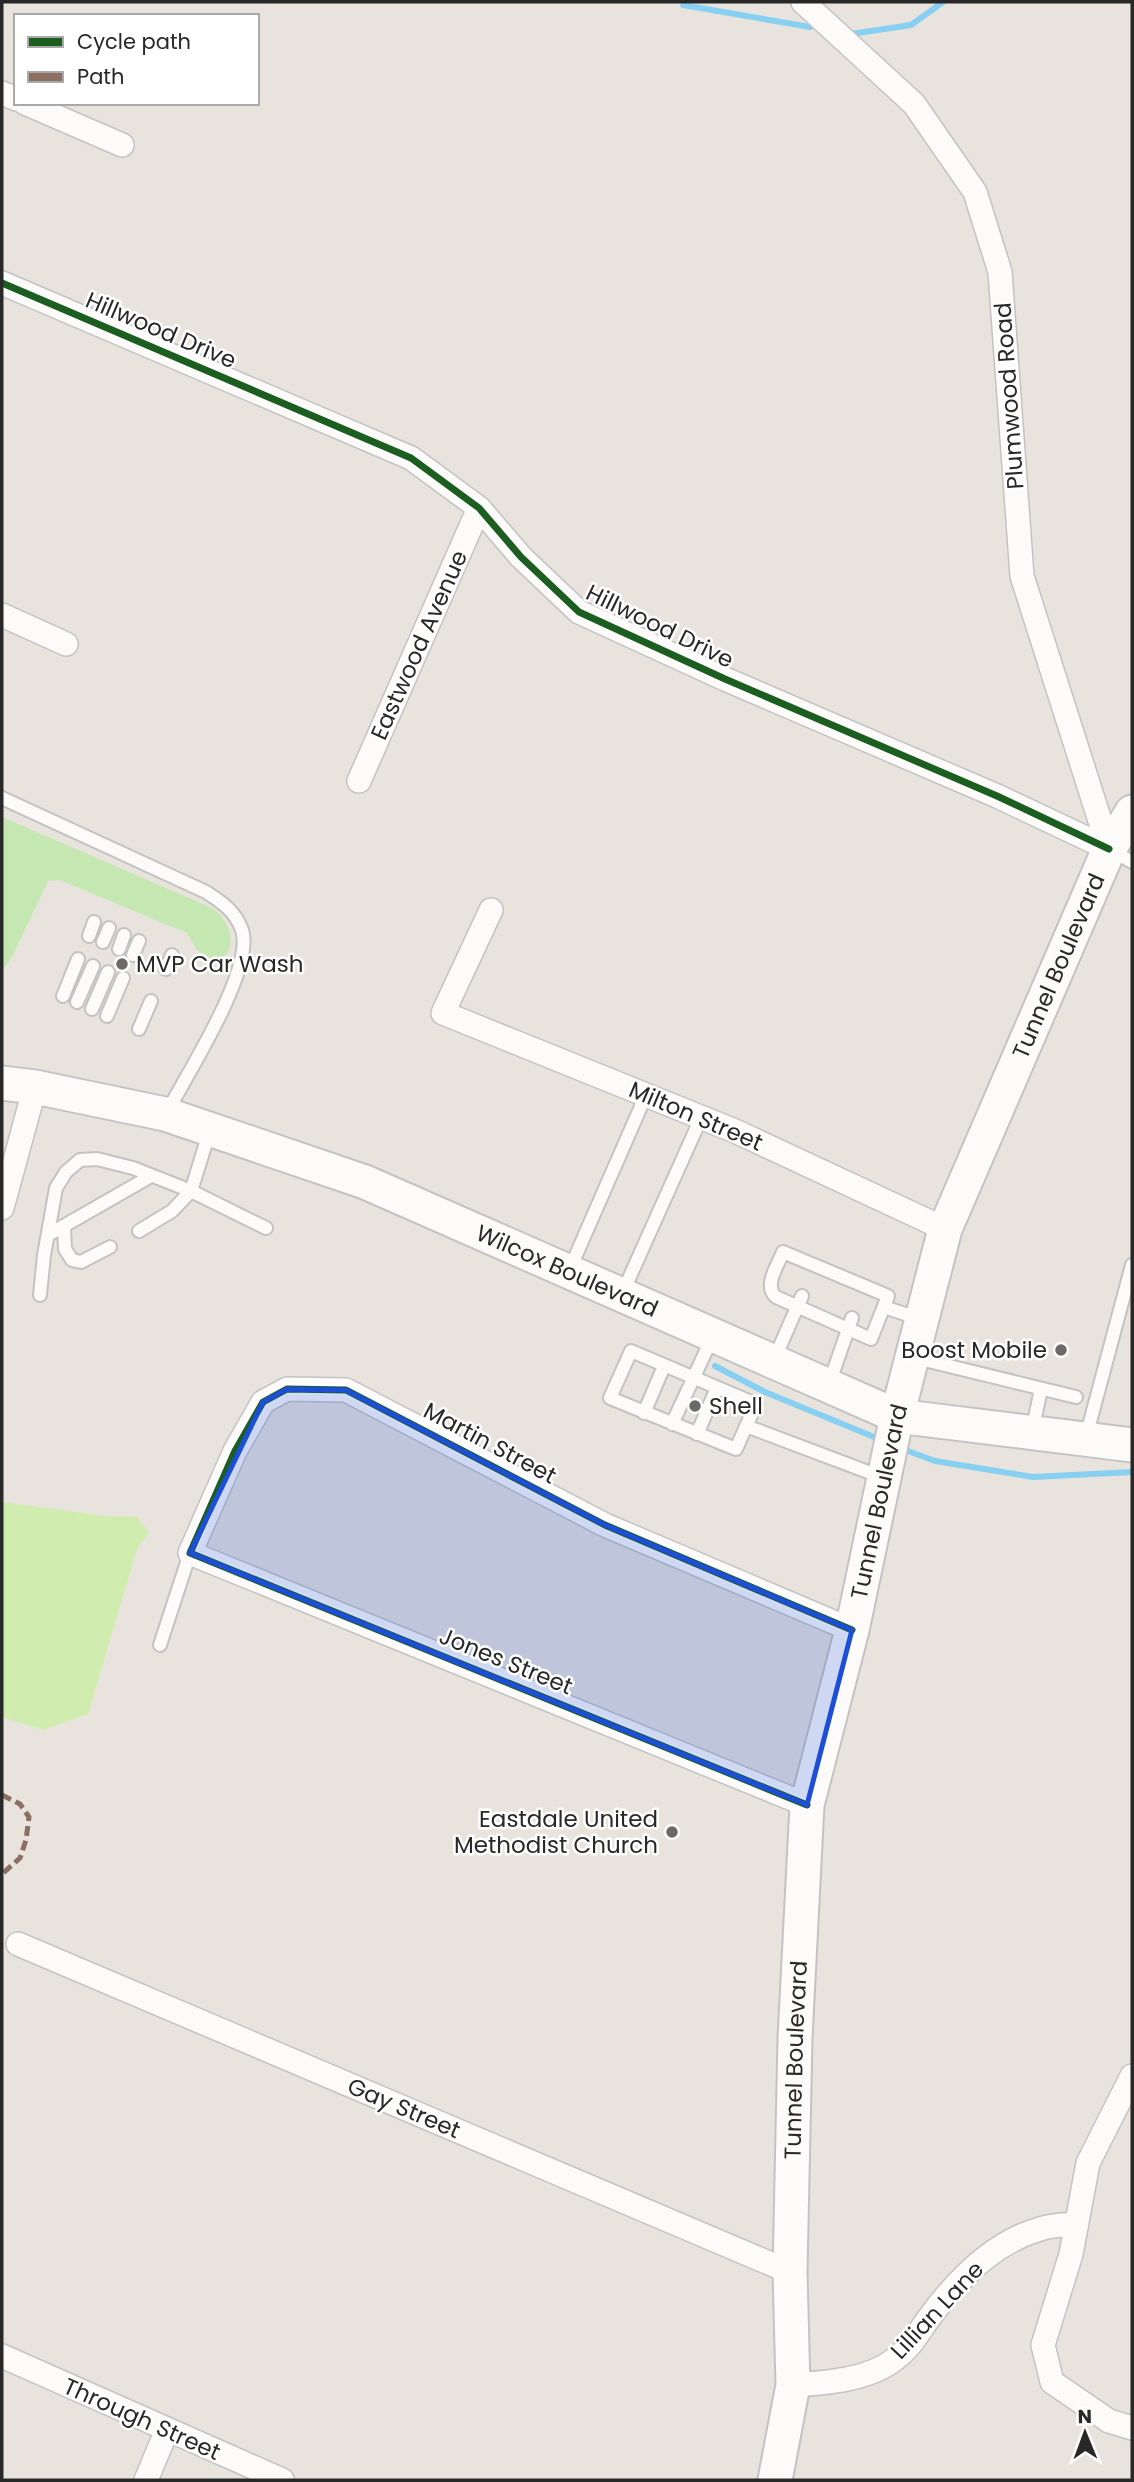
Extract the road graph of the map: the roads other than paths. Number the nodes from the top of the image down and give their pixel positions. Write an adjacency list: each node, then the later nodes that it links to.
1 (803, 2): 11 (street, Plumwood Road)
2 (30, 105): 3 (street)
3 (122, 145)
4 (3, 286): 5 (street, Hillwood Drive)
5 (479, 508): 8 (street, Eastwood Avenue); 11 (street, Hillwood Drive)
6 (2, 615): 7 (street)
7 (66, 644)
8 (359, 782)
9 (2, 798): 36 (lane)
10 (1132, 812): 11 (main road, Tunnel Boulevard)
11 (1120, 855): 44 (main road, Tunnel Boulevard)
12 (491, 911): 35 (street, Milton Street)
13 (94, 922): 16 (lane)
14 (109, 928): 18 (lane)
15 (124, 935): 19 (lane)
16 (89, 936)
17 (139, 941): 20 (lane)
18 (103, 942)
19 (118, 949)
20 (133, 955)
21 (172, 955): 24 (lane)
22 (78, 959): 27 (lane)
23 (93, 966): 29 (lane)
24 (166, 969)
25 (108, 972): 30 (lane)
26 (123, 978): 31 (lane)
27 (63, 996)
28 (152, 1001): 32 (lane)
29 (77, 1002)
30 (92, 1009)
31 (107, 1016)
32 (139, 1029)
33 (2, 1083): 34 (main road, Wilcox Boulevard)
34 (35, 1087): 36 (main road, Wilcox Boulevard); 41 (street)
35 (646, 1095): 37 (street, Milton Street); 49 (lane)
36 (165, 1114): 38 (main road, Wilcox Boulevard)
37 (701, 1118): 44 (street, Milton Street); 51 (lane)
38 (210, 1130): 40 (lane); 49 (main road, Wilcox Boulevard)
39 (151, 1176): 40 (lane); 42 (lane); 46 (lane)
40 (191, 1191): 43 (lane); 45 (lane)
41 (2, 1208)
42 (64, 1227): 46 (lane); 47 (lane)
43 (267, 1228)
44 (945, 1229): 54 (main road, Tunnel Boulevard)
45 (139, 1231)
46 (48, 1235): 50 (lane)
47 (110, 1247)
48 (1132, 1265): 71 (lane)
49 (569, 1273): 51 (main road, Wilcox Boulevard)
50 (40, 1295)
51 (622, 1296): 56 (main road, Wilcox Boulevard)
52 (799, 1302): 53 (lane); 55 (lane); 58 (lane)
53 (884, 1307): 54 (lane); 55 (lane)
54 (921, 1320): 57 (main road, Tunnel Boulevard)
55 (849, 1324): 61 (lane)
56 (713, 1336): 58 (main road, Wilcox Boulevard); 60 (lane)
57 (912, 1357): 63 (lane); 66 (main road, Tunnel Boulevard)
58 (773, 1362): 61 (main road, Wilcox Boulevard)
59 (664, 1366): 60 (lane); 65 (lane); 65 (lane)
60 (693, 1378): 62 (lane); 67 (lane)
61 (828, 1387): 66 (main road, Wilcox Boulevard)
62 (717, 1388): 68 (lane); 70 (lane)
63 (1041, 1389): 64 (lane); 69 (lane)
64 (1076, 1397)
65 (644, 1413): 67 (lane)
66 (897, 1416): 69 (main road, Wilcox Boulevard); 73 (main road, Tunnel Boulevard)
67 (672, 1424): 70 (lane)
68 (746, 1426): 70 (lane); 73 (lane)
69 (1032, 1432): 71 (main road, Wilcox Boulevard)
70 (697, 1434)
71 (1085, 1439): 72 (main road, Wilcox Boulevard)
72 (1132, 1445)
73 (884, 1479): 75 (main road, Tunnel Boulevard)
74 (190, 1553): 75 (street, Martin Street); 76 (lane); 77 (street, Jones Street)
75 (852, 1630): 77 (main road, Tunnel Boulevard)
76 (160, 1646)
77 (807, 1805): 81 (main road, Tunnel Boulevard)
78 (18, 1944): 81 (street, Gay Street)
79 (1132, 2076): 80 (street)
80 (1077, 2224): 83 (street, Lillian Lane); 84 (street)
81 (790, 2272): 83 (main road, Tunnel Boulevard)
82 (2, 2356): 85 (street, Through Street)
83 (793, 2385): 88 (main road, Tunnel Boulevard)
84 (1132, 2428)
85 (167, 2430): 86 (street); 87 (street, Through Street)
86 (146, 2480)
87 (282, 2480)
88 (775, 2480)

